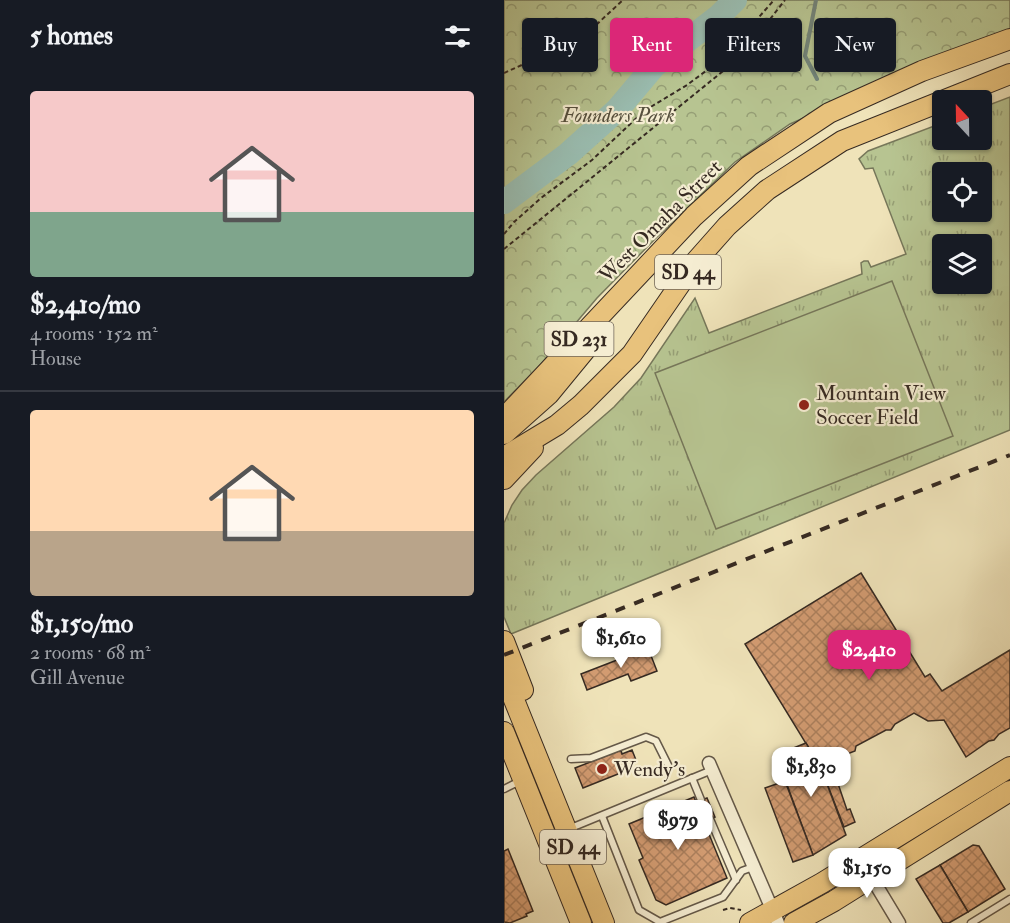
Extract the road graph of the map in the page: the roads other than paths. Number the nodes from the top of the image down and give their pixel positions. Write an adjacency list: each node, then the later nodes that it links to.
1 (1010, 39): 3 (main road, West Omaha Street / SD 44)
2 (1010, 74): 5 (main road, SD 44)
3 (655, 259): 4 (main road, West Omaha Street / SD 231); 6 (main road)
4 (504, 418)
5 (556, 425): 7 (main road); 8 (main road, SD 44)
6 (504, 434)
7 (504, 457)
8 (504, 479)
9 (504, 641): 16 (main road, SD 44)
10 (504, 675): 16 (main road, SD 44)
11 (504, 732): 18 (main road, SD 44)
12 (571, 759): 13 (lane)
13 (668, 765)
14 (711, 766): 17 (lane); 27 (street)
15 (1010, 767): 26 (main road)
16 (543, 771): 18 (lane); 24 (main road, SD 44)
17 (692, 778): 21 (lane); 22 (lane)
18 (523, 780): 19 (lane); 25 (main road, SD 44)
19 (504, 789)
20 (1010, 791): 28 (main road)
21 (701, 800)
22 (602, 816): 24 (lane); 29 (lane)
23 (710, 819): 29 (lane)
24 (567, 830): 25 (lane); 34 (main road, SD 44)
25 (546, 838): 33 (main road, SD 44)
26 (861, 860): 28 (street); 31 (main road)
27 (753, 867): 29 (lane); 31 (street)
28 (871, 877): 35 (main road); 36 (street)
29 (736, 880)
30 (1010, 899): 37 (lane)
31 (775, 917): 32 (main road)
32 (746, 918)
33 (581, 923)
34 (604, 923)
35 (794, 923)
36 (899, 923)
37 (971, 923)

